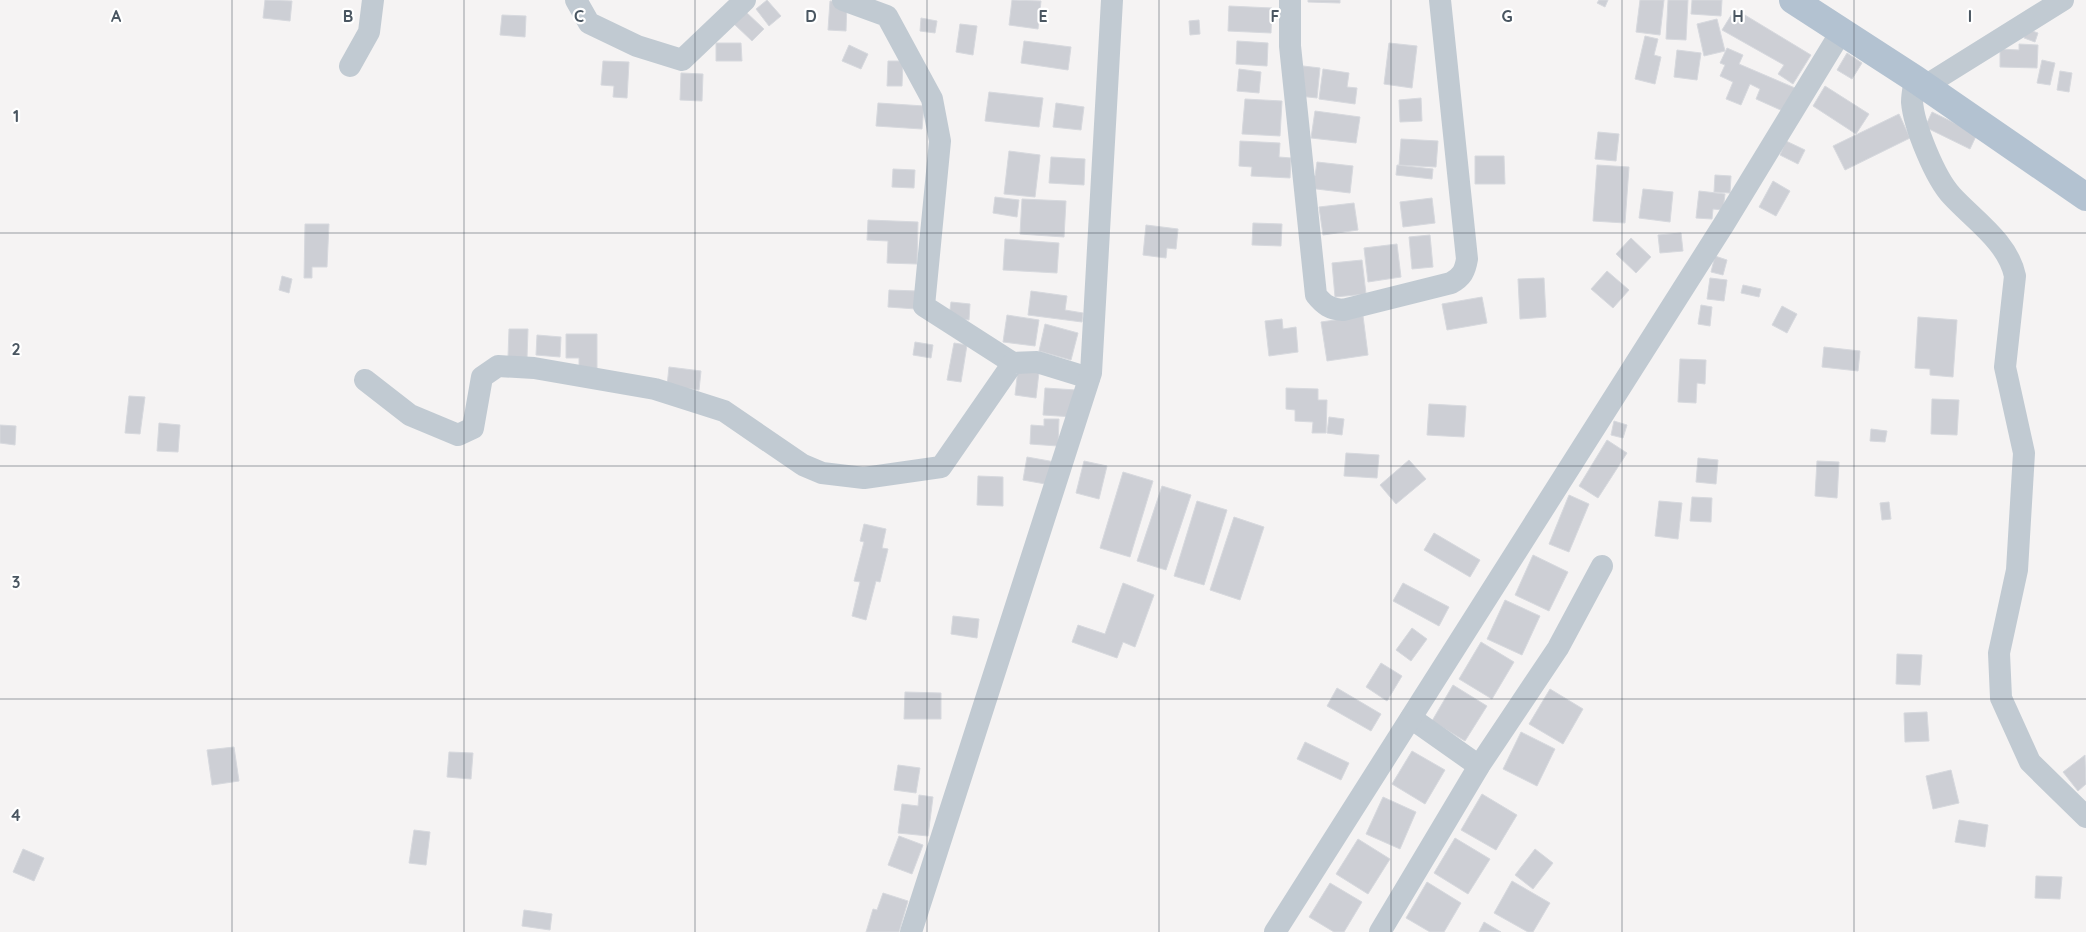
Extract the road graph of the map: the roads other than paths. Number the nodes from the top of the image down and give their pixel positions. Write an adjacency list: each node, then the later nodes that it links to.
1 (373, 0): 11 (street)
2 (576, 0): 3 (street)
3 (745, 0)
4 (843, 0): 14 (street)
5 (1112, 0): 15 (street)
6 (1290, 0): 7 (street)
7 (1440, 0)
8 (1793, 0): 10 (main road)
9 (2063, 0): 12 (street)
10 (1841, 32): 12 (main road); 18 (street)
11 (350, 66)
12 (1920, 82): 13 (main road); 20 (street)
13 (2086, 197)
14 (1012, 363): 15 (street); 16 (street)
15 (1089, 378): 21 (street)
16 (365, 380)
17 (1602, 566): 19 (street)
18 (1411, 718): 19 (street); 22 (street)
19 (1479, 766): 23 (street)
20 (2086, 817)
21 (911, 932)
22 (1275, 932)
23 (1380, 932)

